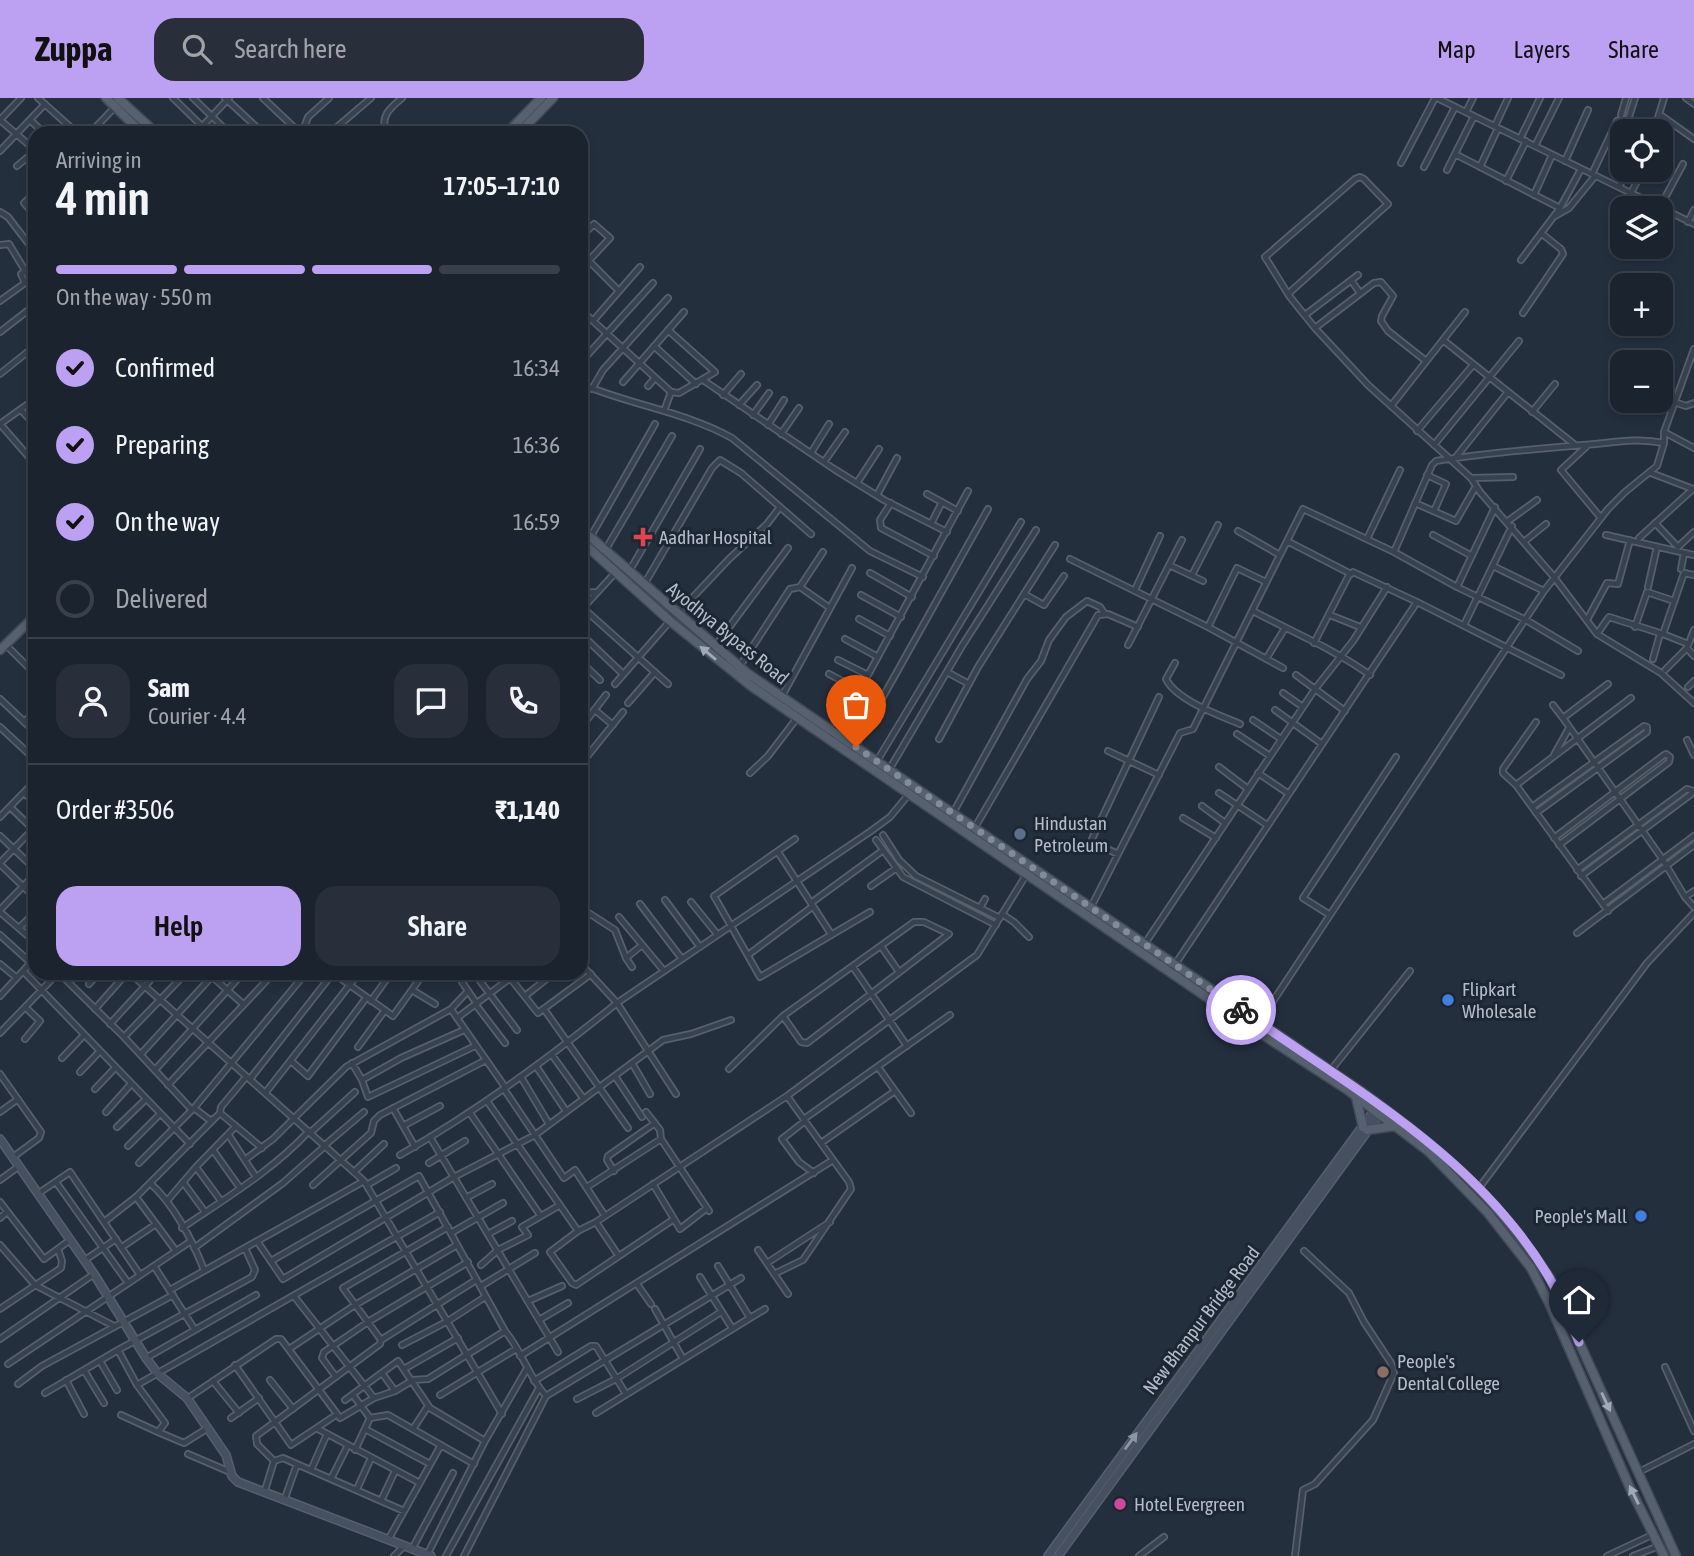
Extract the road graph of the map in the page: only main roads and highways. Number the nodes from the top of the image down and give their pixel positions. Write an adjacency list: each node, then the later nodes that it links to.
1 (541, 98): 6 (main road)
2 (553, 98): 7 (main road)
3 (115, 101): 4 (main road); 5 (main road)
4 (136, 126)
5 (147, 126)
6 (514, 126)
7 (526, 126)
8 (588, 542): 12 (main road, Ayodhya Bypass Road)
9 (588, 543): 12 (main road, Ayodhya Bypass Road, one-way to 9)
10 (28, 623): 11 (main road)
11 (3, 647)
12 (831, 735): 13 (main road, Ayodhya Bypass Road)
13 (914, 794): 14 (main road, Ayodhya Bypass Road); 14 (main road, Ayodhya Bypass Road)
14 (972, 832): 15 (main road, Ayodhya Bypass Road); 15 (main road, Ayodhya Bypass Road)
15 (1172, 968): 16 (main road, Ayodhya Bypass Road); 17 (main road, Ayodhya Bypass Road)
16 (1356, 1097): 17 (main road, Ayodhya Bypass Road); 18 (main road)
17 (1379, 1109): 18 (main road, Ayodhya Bypass Road); 19 (main road, Ayodhya Bypass Road)
18 (1395, 1126): 19 (main road, Ayodhya Bypass Road)
19 (1435, 1152): 20 (main road, Ayodhya Bypass Road); 21 (main road, Ayodhya Bypass Road)
20 (1491, 1200): 21 (main road); 22 (main road, Ayodhya Bypass Road, one-way to 22)
21 (1483, 1208): 23 (main road, Ayodhya Bypass Road, one-way to 21)
22 (1667, 1535): 23 (main road); 25 (main road, Ayodhya Bypass Road)
23 (1657, 1540): 24 (main road, Ayodhya Bypass Road)
24 (1664, 1556)
25 (1676, 1556)

